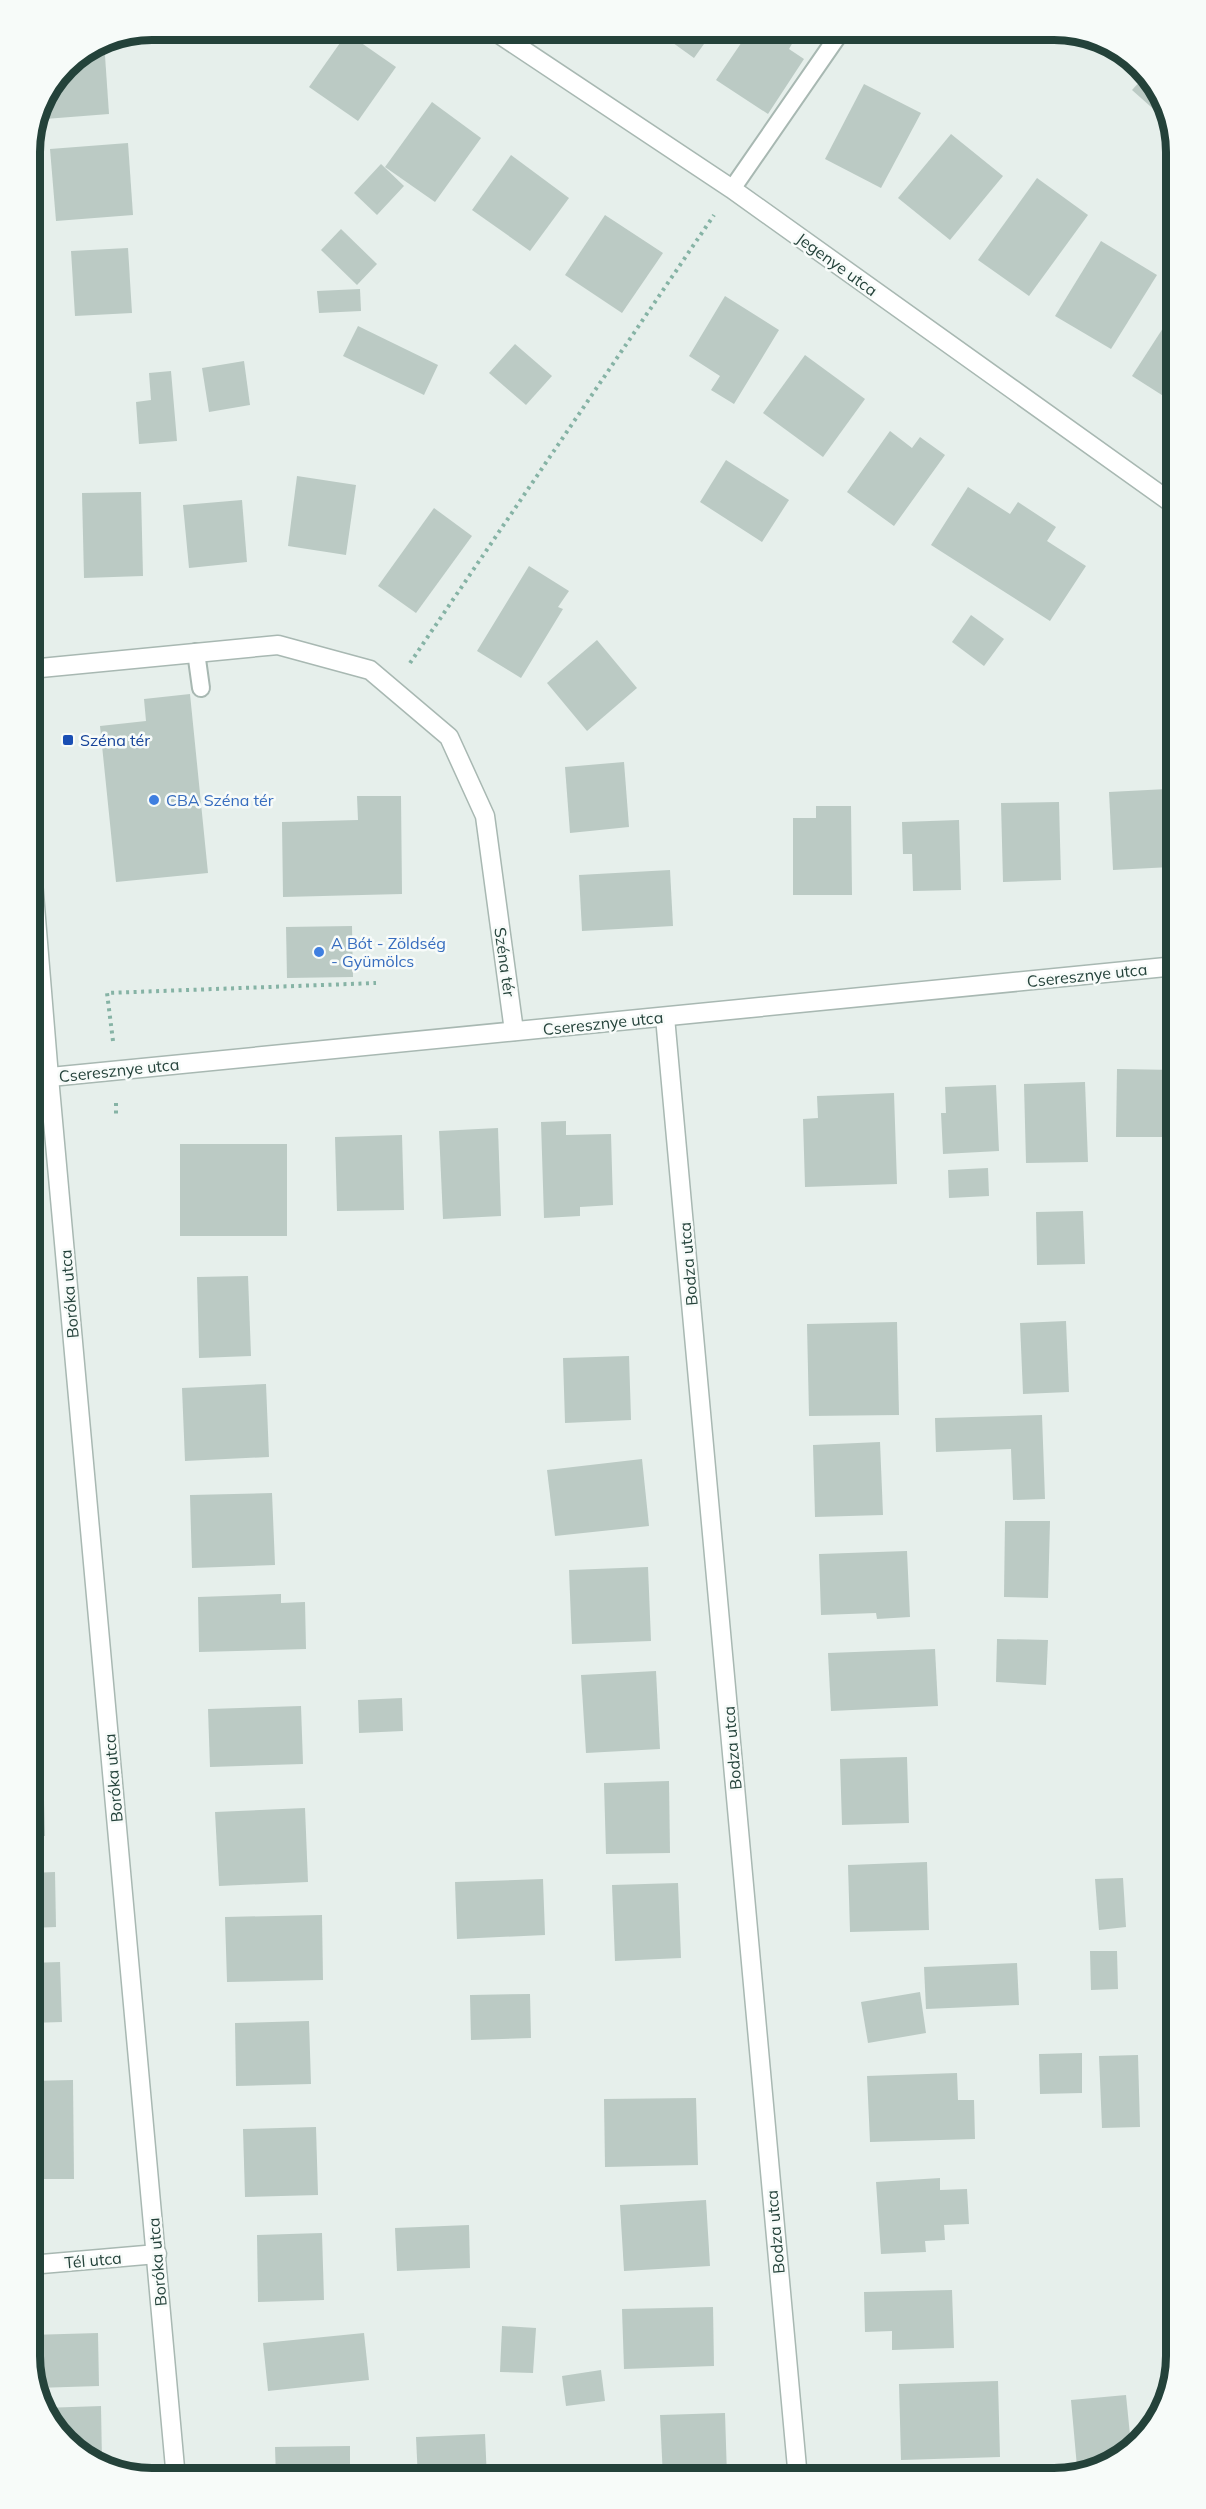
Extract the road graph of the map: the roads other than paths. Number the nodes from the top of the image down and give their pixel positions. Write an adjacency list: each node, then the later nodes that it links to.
1 (510, 41): 3 (street, Jegenye utca)
2 (834, 41): 3 (lane)
3 (732, 189): 4 (street, Jegenye utca)
4 (1166, 499)
5 (196, 652): 6 (street, Széna tér); 7 (lane); 11 (street, Széna tér)
6 (41, 668)
7 (201, 688)
8 (1166, 967): 10 (street, Cseresznye utca)
9 (41, 975): 12 (street, Boróka utca)
10 (665, 1017): 11 (street, Cseresznye utca); 17 (street, Bodza utca)
11 (514, 1031): 12 (street, Cseresznye utca)
12 (49, 1077): 13 (street, Cseresznye utca); 14 (street, Boróka utca)
13 (41, 1078)
14 (157, 2254): 15 (street, Tél utca); 16 (street, Boróka utca)
15 (40, 2264)
16 (175, 2468)
17 (797, 2468)

